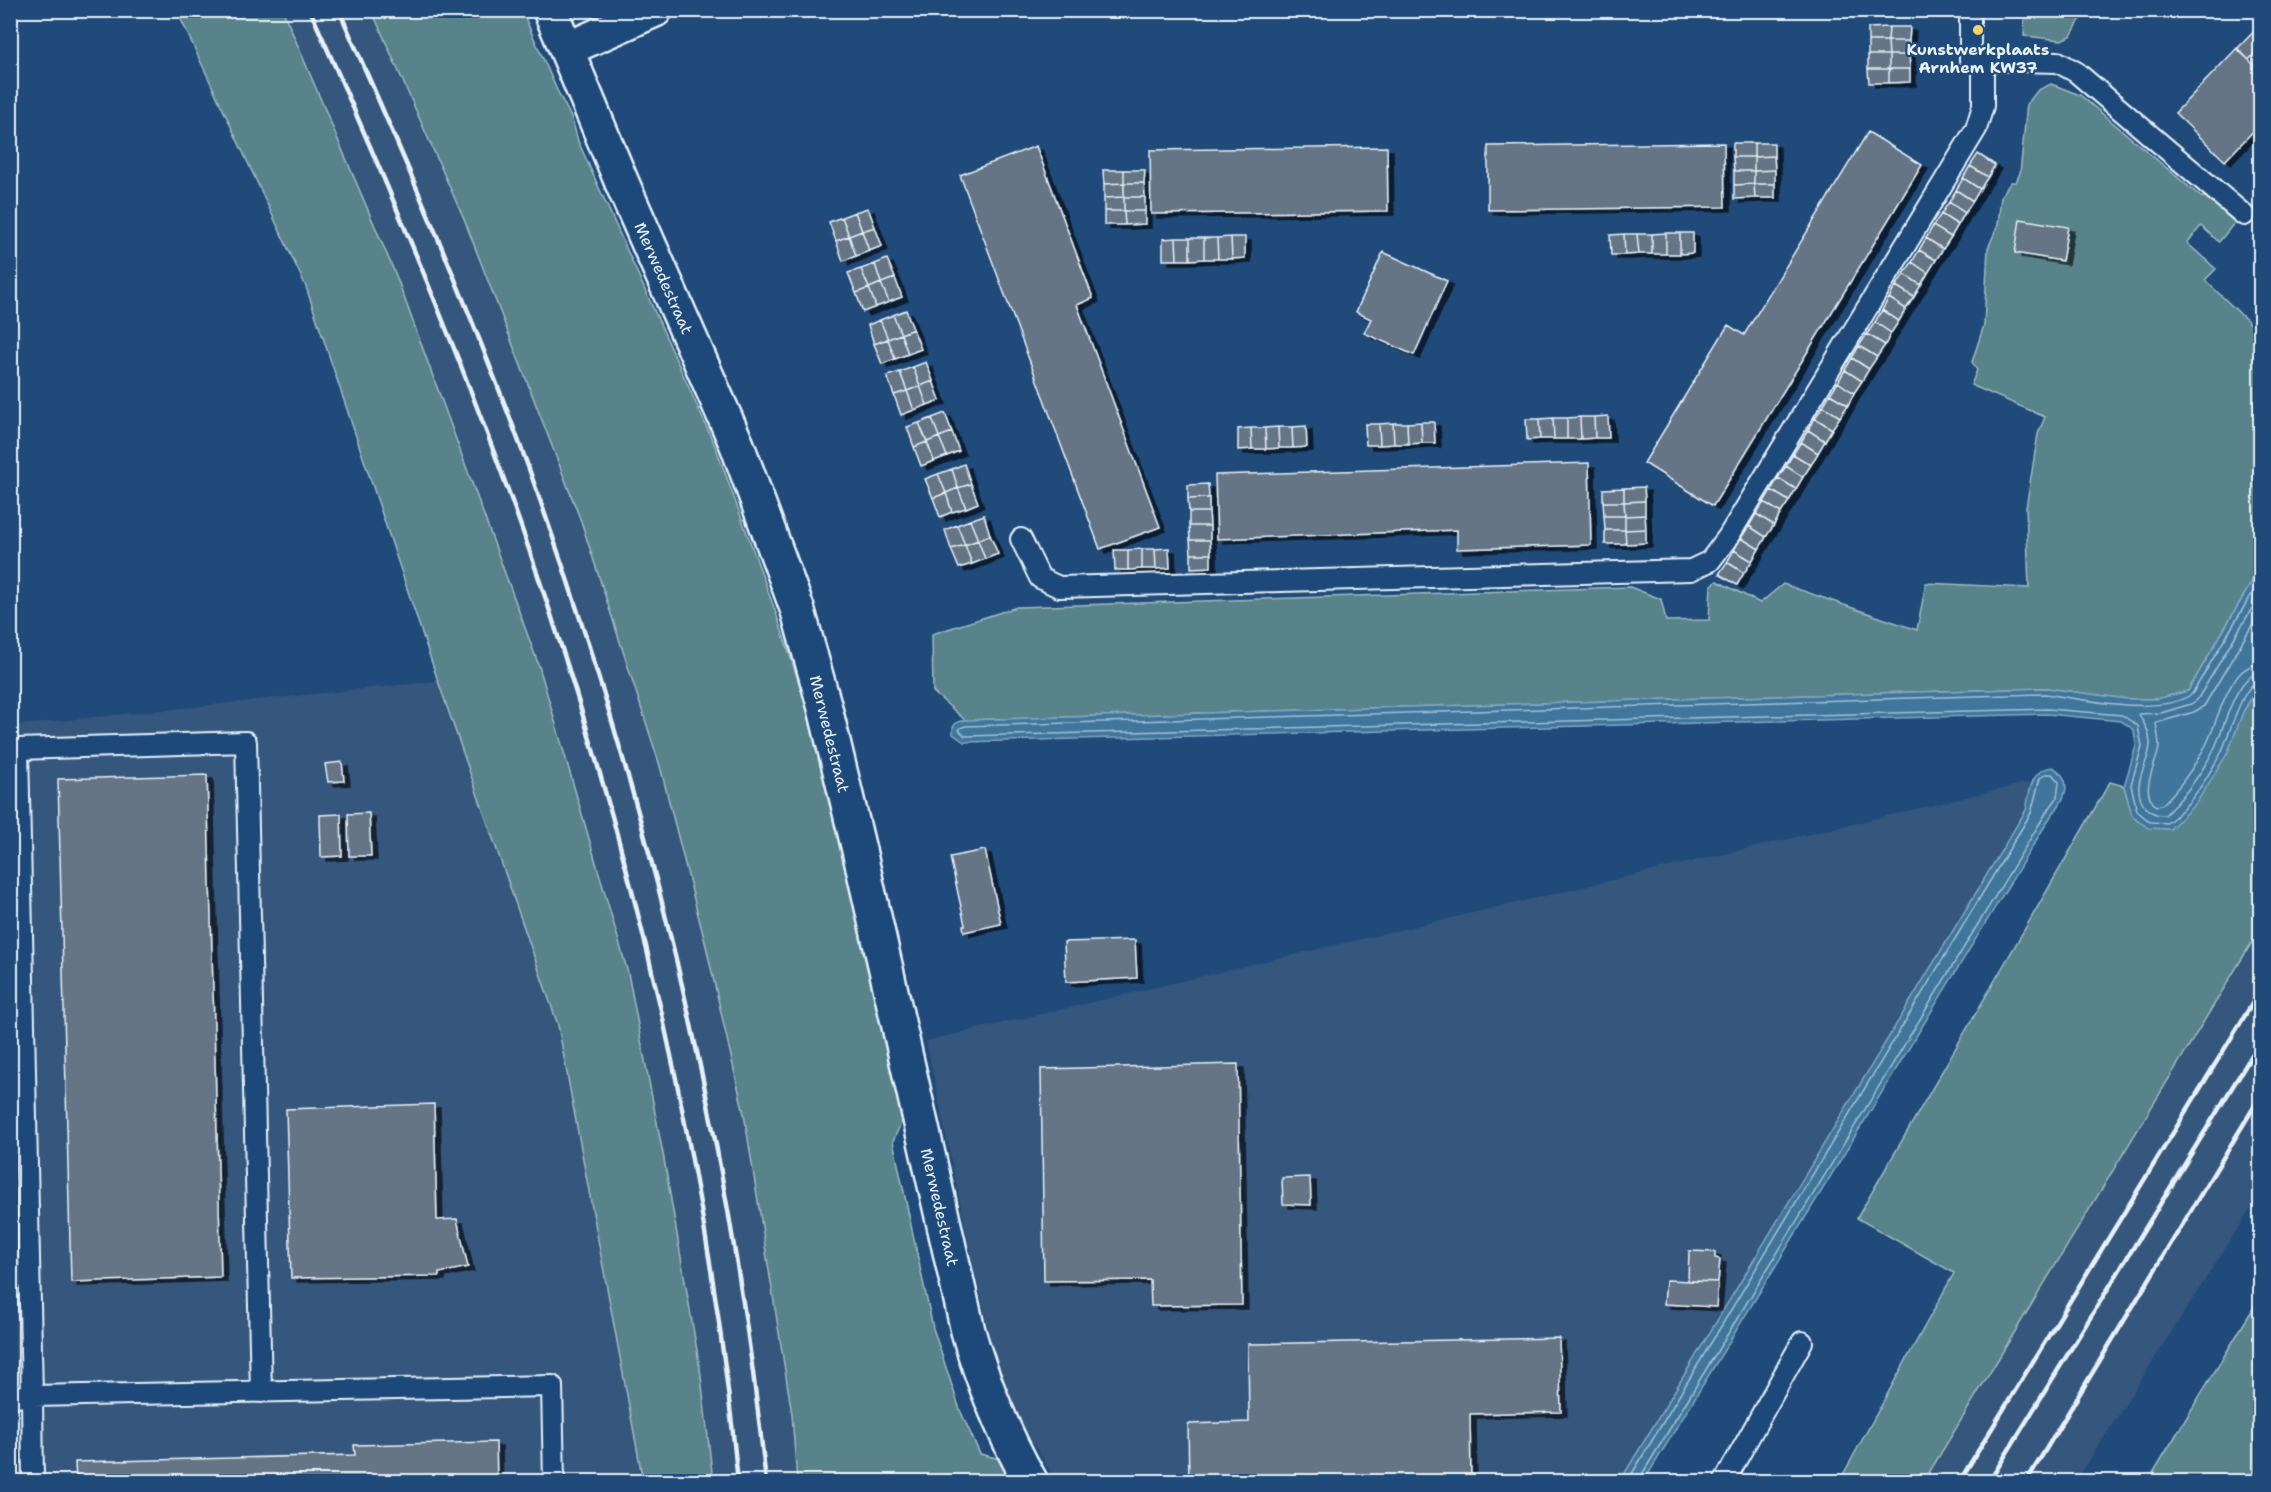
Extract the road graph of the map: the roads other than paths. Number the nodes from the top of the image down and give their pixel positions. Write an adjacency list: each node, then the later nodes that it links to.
1 (550, 10): 4 (street, Merwedestraat)
2 (655, 10): 4 (street)
3 (1970, 10): 5 (lane)
4 (567, 49): 14 (street, Merwedestraat)
5 (1983, 60): 6 (lane); 7 (lane)
6 (2244, 215)
7 (1021, 539)
8 (1802, 1342): 15 (lane)
9 (261, 1392): 10 (lane); 10 (lane); 13 (lane)
10 (32, 1396): 11 (lane); 12 (lane)
11 (10, 1397)
12 (33, 1482)
13 (554, 1482)
14 (1031, 1482)
15 (1724, 1482)

